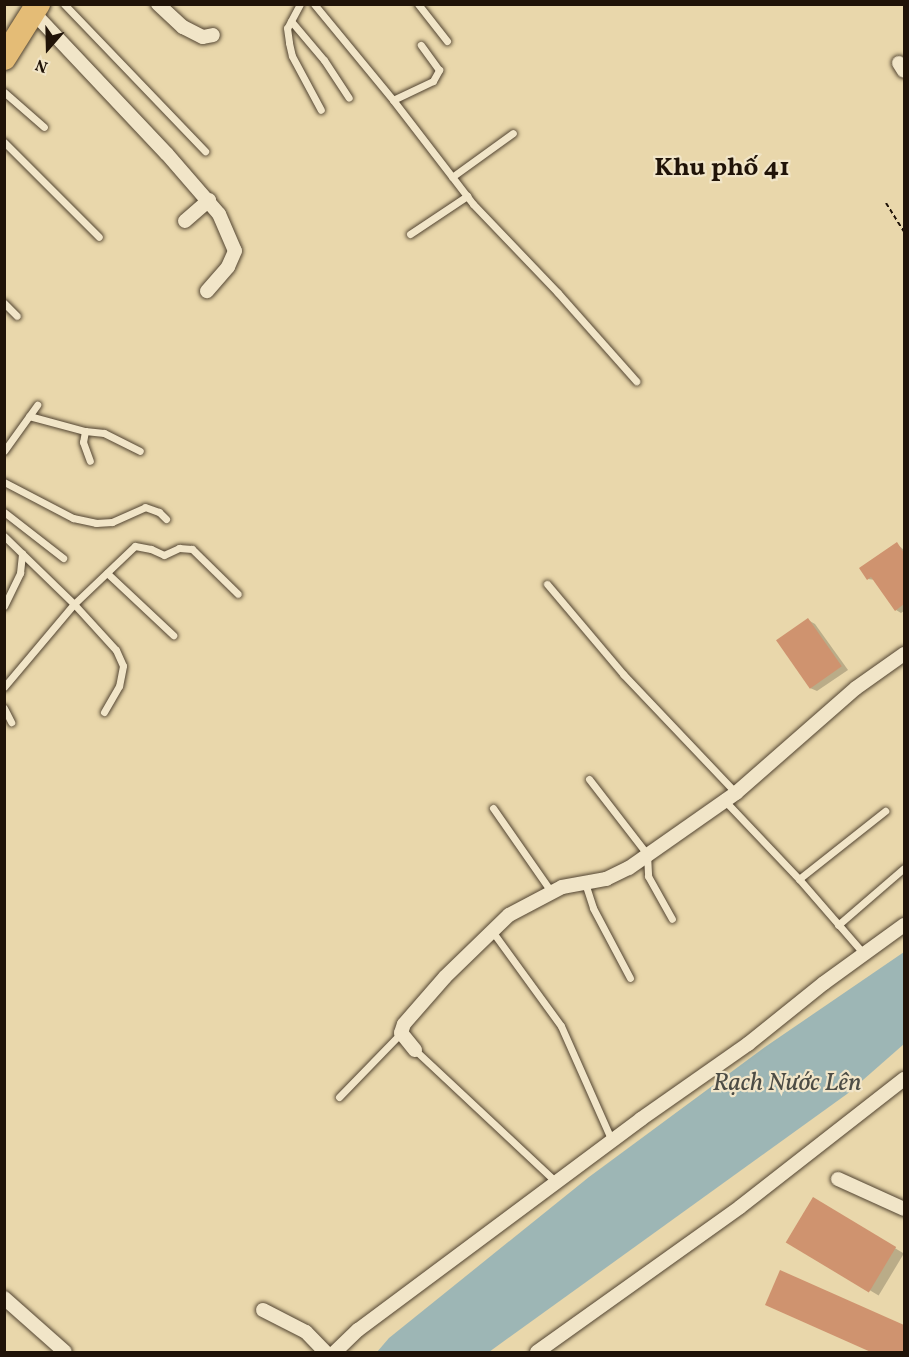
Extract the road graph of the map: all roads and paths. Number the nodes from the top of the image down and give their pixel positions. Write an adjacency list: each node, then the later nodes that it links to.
1 (64, 4): 20 (lane)
2 (158, 4): 9 (street)
3 (300, 4): 7 (lane)
4 (314, 4): 15 (lane)
5 (418, 4): 10 (lane)
6 (31, 7): 8 (highway); 12 (highway); 23 (street)
7 (291, 21): 14 (lane); 16 (lane)
8 (4, 35)
9 (213, 35)
10 (447, 41)
11 (421, 45): 15 (lane)
12 (4, 58)
13 (4, 92): 17 (lane)
14 (349, 98)
15 (393, 100): 21 (lane)
16 (321, 110)
17 (44, 127)
18 (513, 133): 21 (lane)
19 (4, 142): 28 (lane)
20 (205, 151)
21 (452, 177): 22 (lane)
22 (467, 196): 27 (lane); 32 (lane)
23 (209, 200): 25 (street); 29 (street)
24 (886, 203): 26 (path)
25 (185, 221)
26 (904, 232)
27 (410, 234)
28 (99, 237)
29 (207, 291)
30 (4, 303): 31 (lane)
31 (17, 316)
32 (636, 381)
33 (37, 405): 34 (lane)
34 (28, 416): 35 (lane); 36 (lane)
35 (85, 431): 37 (lane); 38 (lane)
36 (4, 451)
37 (140, 451)
38 (90, 461)
39 (4, 482): 41 (lane)
40 (4, 512): 44 (lane)
41 (166, 519)
42 (4, 536): 43 (lane)
43 (22, 554): 48 (lane); 49 (lane)
44 (63, 558)
45 (107, 573): 47 (lane); 48 (lane); 50 (lane)
46 (547, 585): 57 (lane)
47 (238, 594)
48 (74, 604): 52 (lane); 54 (lane)
49 (4, 606)
50 (173, 635)
51 (904, 654): 57 (street)
52 (4, 687)
53 (4, 708): 55 (lane)
54 (104, 712)
55 (11, 722)
56 (589, 779): 60 (lane)
57 (731, 797): 60 (street); 62 (lane)
58 (493, 808): 64 (lane)
59 (885, 811): 62 (lane)
60 (647, 854): 63 (street); 65 (lane)
61 (904, 868): 66 (lane)
62 (799, 879): 66 (lane)
63 (585, 883): 64 (street); 70 (lane)
64 (552, 893): 68 (street)
65 (672, 919)
66 (838, 924): 69 (lane)
67 (904, 925): 69 (street)
68 (492, 931): 71 (street); 75 (lane)
69 (864, 954): 75 (street)
70 (630, 978)
71 (401, 1033): 72 (street); 74 (lane)
72 (416, 1050): 77 (lane)
73 (904, 1080): 84 (street)
74 (339, 1097)
75 (612, 1141): 77 (street)
76 (838, 1179): 78 (street)
77 (556, 1182): 83 (street)
78 (904, 1209)
79 (4, 1298): 81 (street)
80 (263, 1310): 82 (street)
81 (65, 1353)
82 (325, 1353)
83 (335, 1353)
84 (537, 1353)

